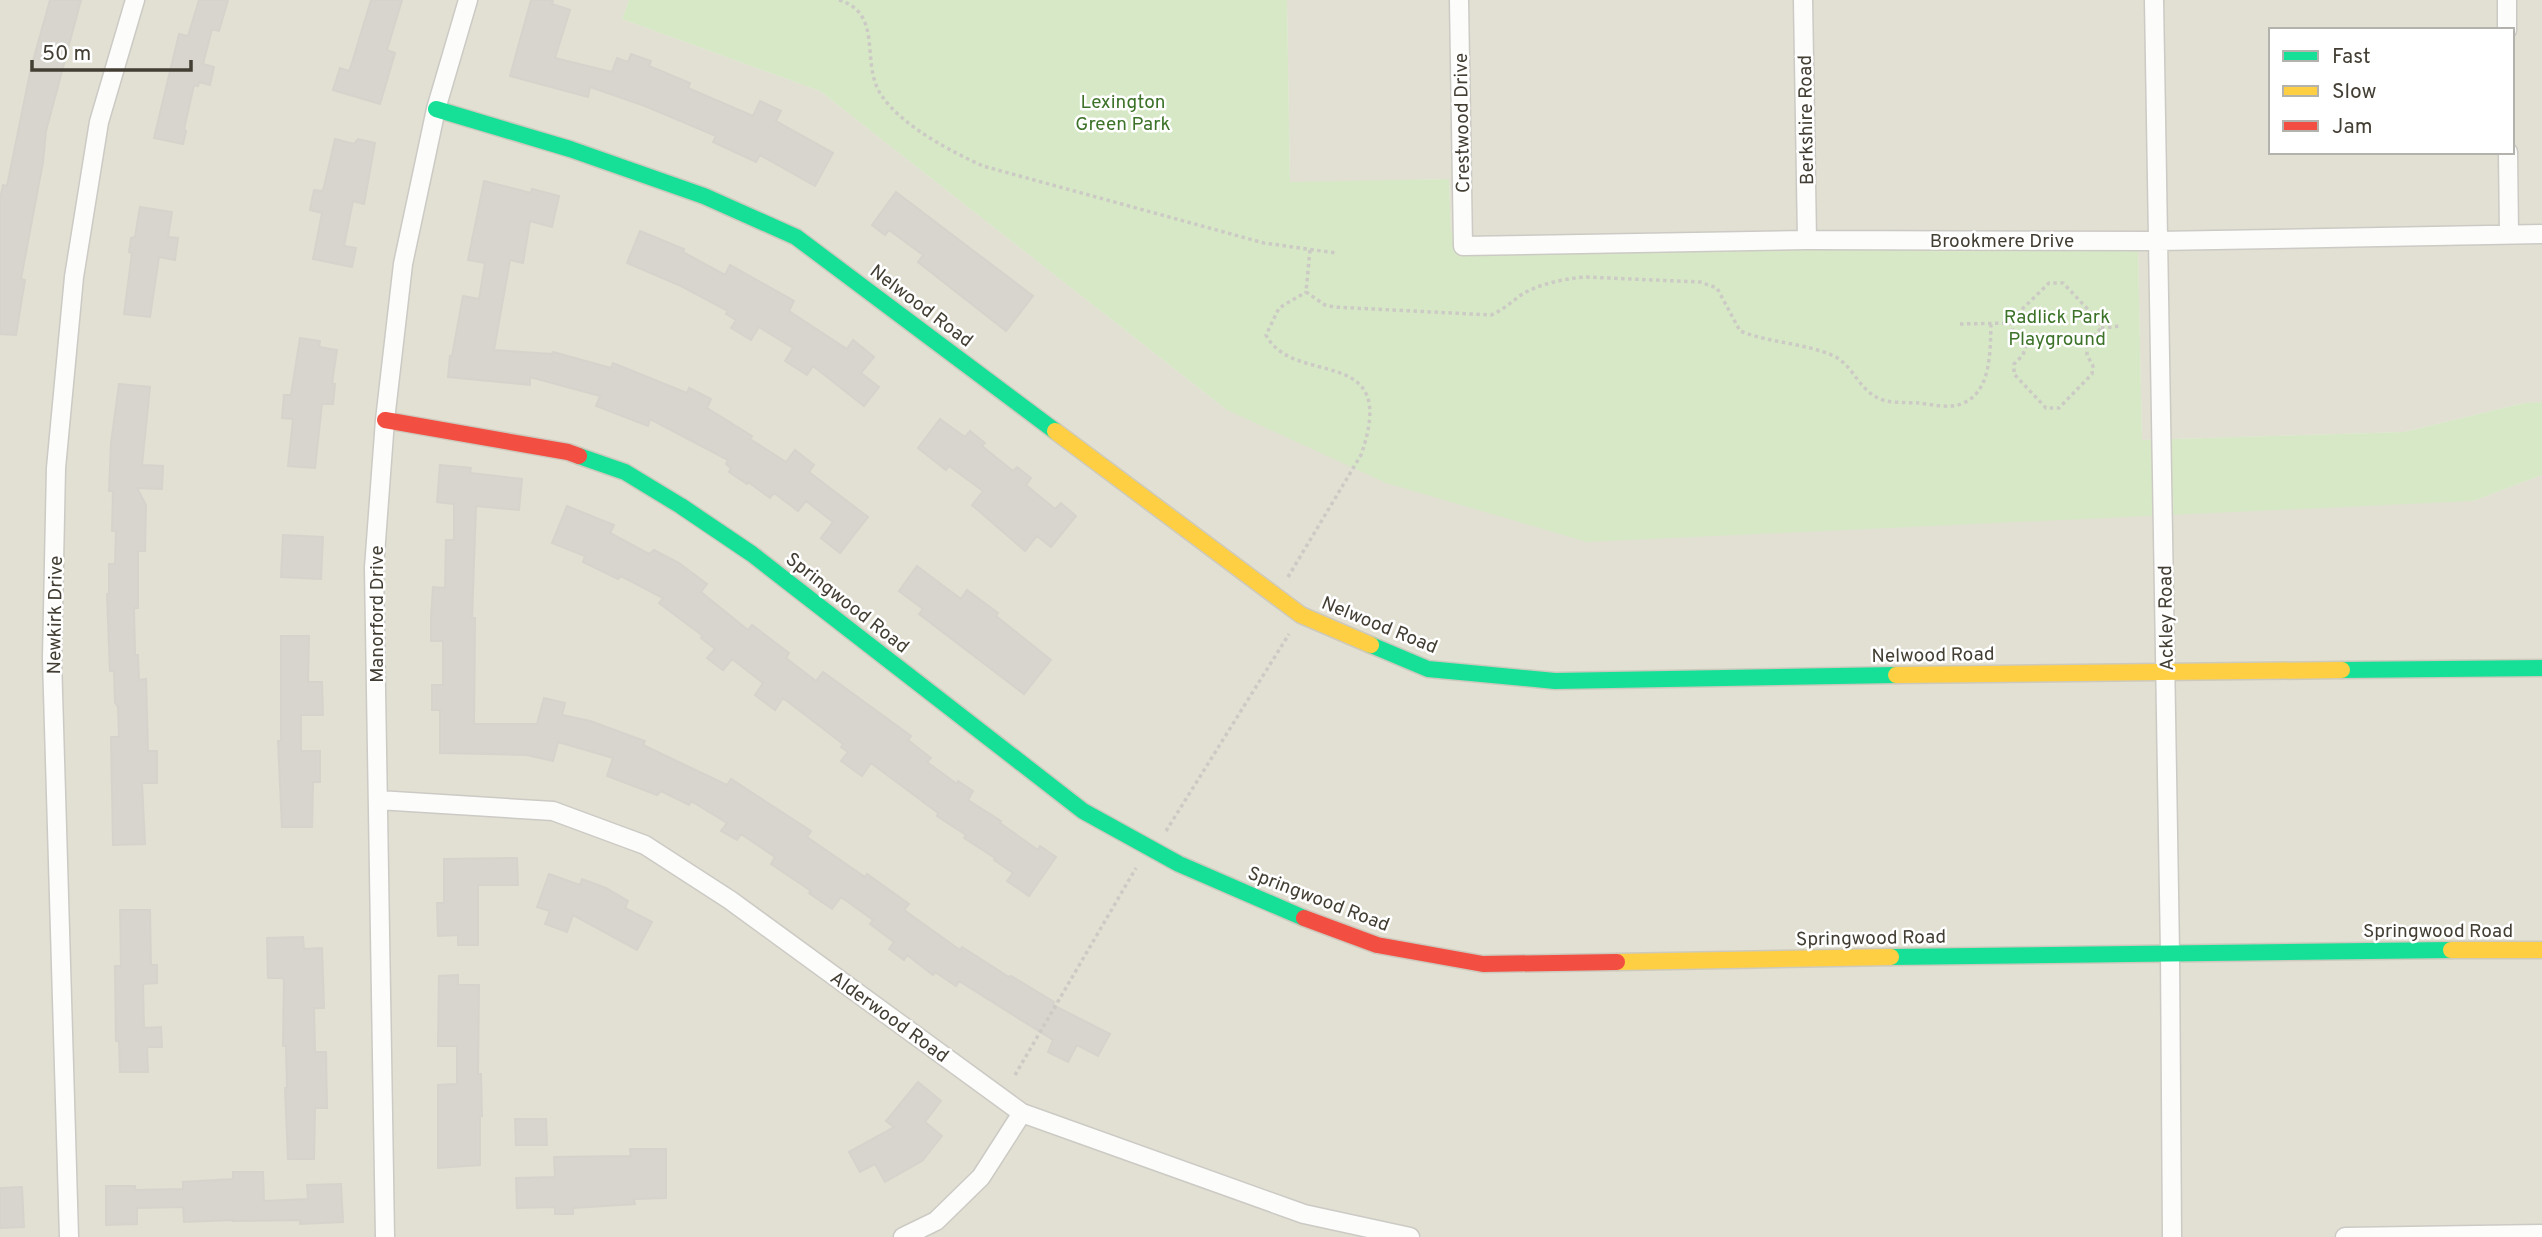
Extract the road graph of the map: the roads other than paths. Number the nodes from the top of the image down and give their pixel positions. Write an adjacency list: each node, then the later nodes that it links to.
1 (135, 0): 23 (street, Newkirk Drive)
2 (468, 0): 8 (street, Manorford Drive)
3 (1459, 0): 14 (street, Crestwood Drive)
4 (1803, 0): 12 (street, Berkshire Road)
5 (2154, 0): 13 (street, Ackley Road)
6 (2507, 0): 7 (street)
7 (2507, 28)
8 (436, 109): 15 (street, Manorford Drive); 17 (street, Nelwood Road)
9 (2508, 154): 10 (street)
10 (2509, 234): 11 (street, Brookmere Drive); 13 (street, Brookmere Drive)
11 (2542, 234)
12 (1807, 240): 13 (street, Brookmere Drive); 14 (street, Brookmere Drive)
13 (2158, 241): 17 (street, Ackley Road)
14 (1463, 246)
15 (385, 420): 18 (street, Manorford Drive); 20 (street, Springwood Road)
16 (2542, 668): 17 (street, Nelwood Road)
17 (2165, 671): 20 (street, Ackley Road)
18 (378, 800): 21 (street, Alderwood Road); 24 (street, Manorford Drive)
19 (2542, 950): 20 (street, Springwood Road)
20 (2171, 952): 27 (street, Ackley Road)
21 (1022, 1113): 25 (street); 26 (street, Alderwood Road)
22 (2542, 1234): 28 (street)
23 (69, 1237)
24 (385, 1237)
25 (903, 1237)
26 (1410, 1237)
27 (2172, 1237)
28 (2345, 1237)

